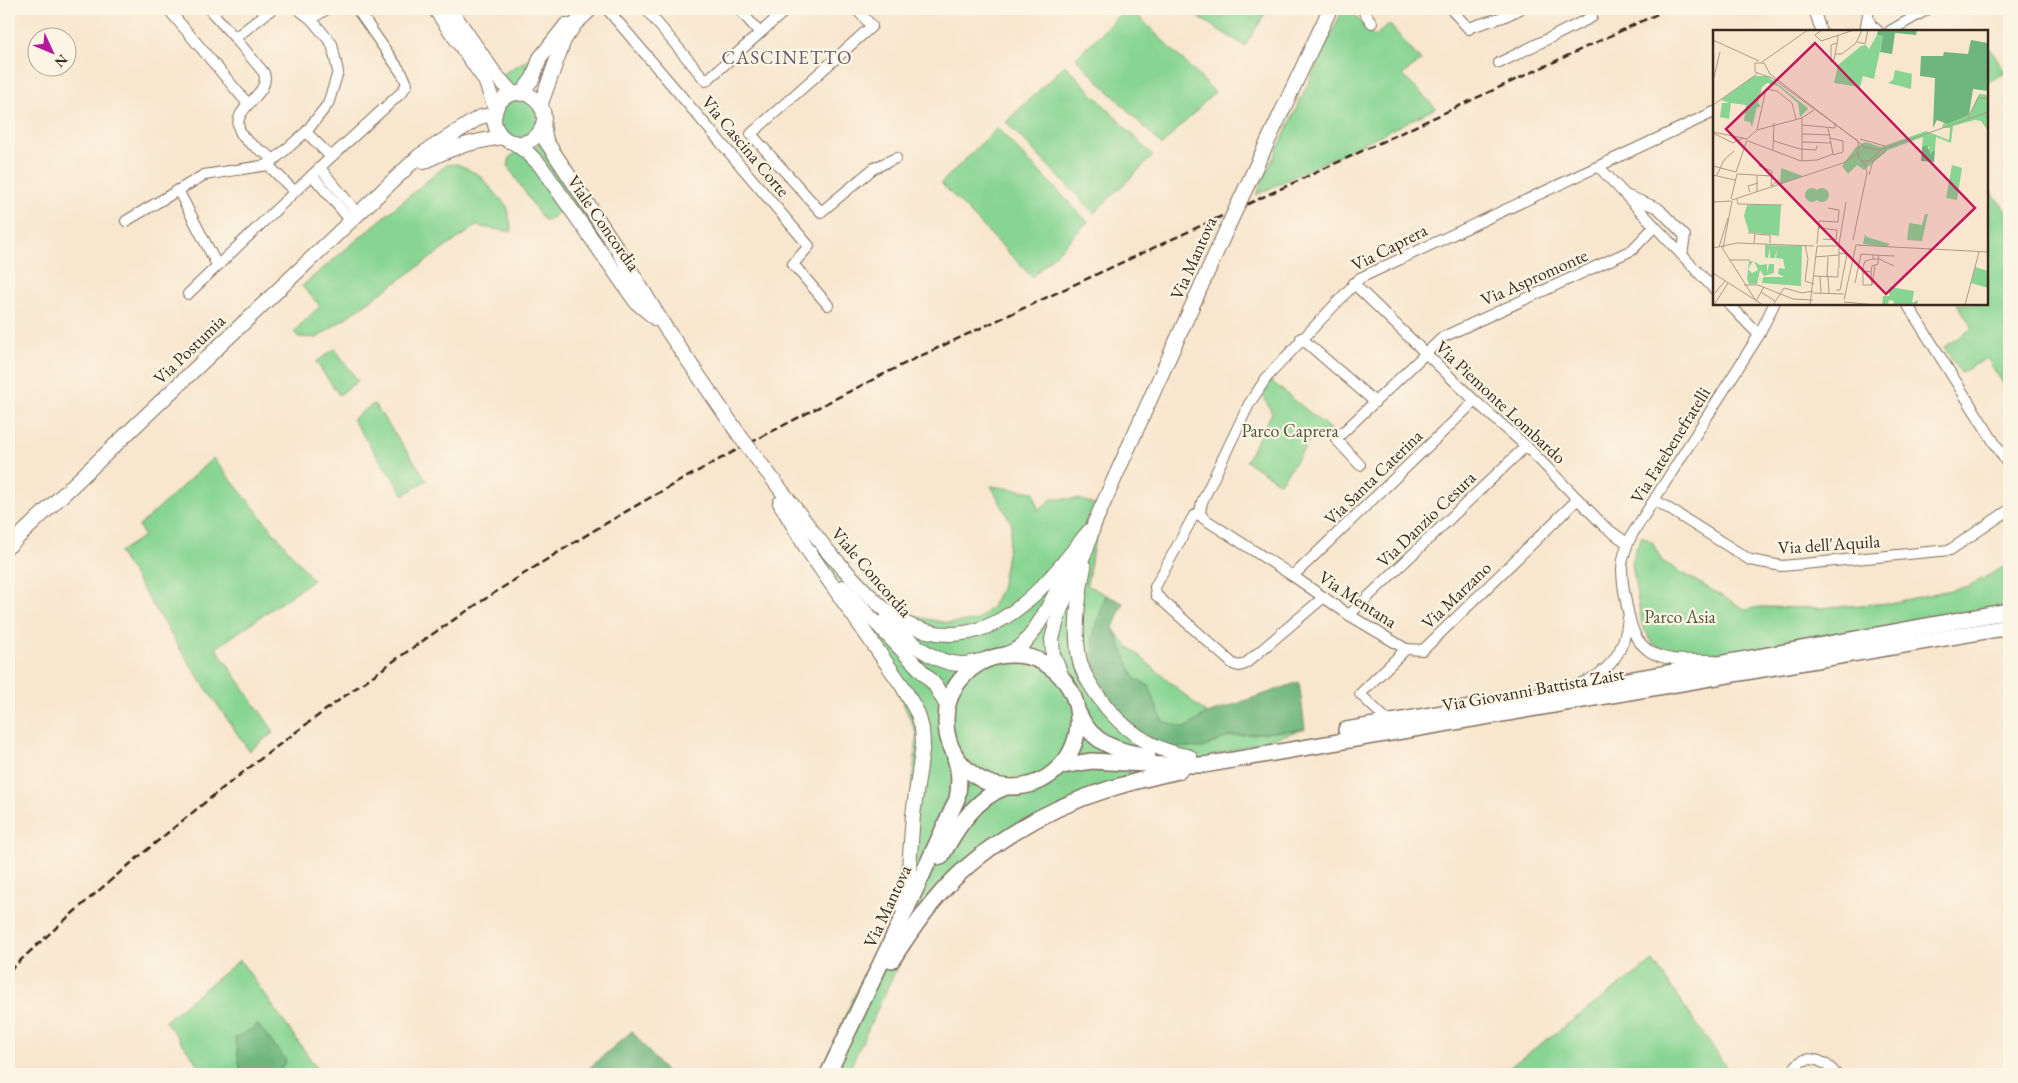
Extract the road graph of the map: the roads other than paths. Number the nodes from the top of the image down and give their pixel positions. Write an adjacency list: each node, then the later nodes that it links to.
1 (168, 9): 34 (street)
2 (209, 9): 31 (street)
3 (272, 9): 31 (street)
4 (298, 9): 24 (street)
5 (327, 9): 24 (street)
6 (357, 9): 41 (street)
7 (436, 9): 36 (main road)
8 (450, 9): 33 (main road)
9 (579, 9): 33 (main road)
10 (591, 9): 35 (main road)
11 (608, 9): 59 (street, Via Cascina Corte)
12 (654, 9): 30 (street)
13 (739, 9): 30 (street)
14 (787, 9): 30 (street)
15 (856, 9): 42 (street)
16 (1330, 9): 78 (main road, Via Mantova, bridge)
17 (1362, 9): 25 (street)
18 (1451, 9): 19 (street)
19 (1520, 9)
20 (1814, 9): 26 (street)
21 (1928, 9): 29 (street)
22 (1868, 13): 27 (street); 28 (street)
23 (1592, 17): 32 (street)
24 (311, 19): 39 (street)
25 (1372, 23)
26 (1821, 30)
27 (1865, 30)
28 (1877, 30)
29 (1892, 30)
30 (760, 33)
31 (235, 38): 34 (street)
32 (1499, 63)
33 (517, 94): 35 (main road); 36 (main road)
34 (248, 104): 43 (street)
35 (540, 106): 38 (main road, Viale Concordia)
36 (495, 112): 40 (main road); 47 (main road, Via Postumia)
37 (1713, 112): 44 (street, Via Caprera)
38 (543, 124): 40 (main road); 63 (main road, Viale Concordia)
39 (306, 132): 41 (street); 43 (street)
40 (507, 140): 47 (main road, Via Postumia); 63 (main road, Viale Concordia)
41 (331, 157): 45 (street)
42 (896, 158)
43 (270, 162): 48 (street); 49 (street)
44 (1599, 167): 50 (street); 56 (street, Via Caprera)
45 (320, 168): 46 (street); 51 (street)
46 (312, 175): 49 (street); 51 (street)
47 (396, 179): 51 (main road, Via Postumia)
48 (178, 190): 52 (street); 55 (street)
49 (294, 191): 55 (street)
50 (1626, 195): 53 (street); 54 (street)
51 (355, 218): 80 (main road, Via Postumia)
52 (126, 221)
53 (1654, 227): 54 (street); 66 (street, Via Aspromonte)
54 (1682, 256): 57 (street)
55 (217, 265): 58 (street)
56 (1353, 283): 65 (street, Via Caprera); 66 (street, Via Piemonte Lombardo)
57 (1713, 288)
58 (188, 294)
59 (828, 305)
60 (1730, 305): 64 (street)
61 (1774, 305): 64 (street, Via Fatebenefratelli)
62 (1908, 305): 72 (street)
63 (665, 327): 70 (main road, Viale Concordia, bridge)
64 (1759, 335): 74 (street, Via Fatebenefratelli)
65 (1301, 338): 68 (street); 77 (street, Via Caprera)
66 (1426, 353): 67 (street, Via Piemonte Lombardo); 68 (street, Via Aspromonte)
67 (1475, 401): 69 (street, Via Piemonte Lombardo); 82 (street, Via Santa Caterina)
68 (1375, 402): 71 (street, Via Aspromonte)
69 (1526, 446): 73 (street, Via Piemonte Lombardo); 86 (street, Via Danzio Cesura)
70 (758, 460): 75 (main road, Viale Concordia); 81 (main road, Viale Concordia)
71 (1360, 465)
72 (2009, 466)
73 (1578, 499): 79 (street, Via Piemonte Lombardo); 88 (street, Via Marzano)
74 (1655, 500): 76 (street, Via dell'Aquila); 79 (street, Via Fatebenefratelli)
75 (780, 503): 94 (main road, Viale Concordia); 102 (main road)
76 (2009, 510)
77 (1200, 512): 82 (street); 83 (street, Via Caprera)
78 (1089, 535): 81 (main road); 89 (main road); 92 (main road); 98 (main road)
79 (1627, 543): 85 (street, Via Fatebenefratelli)
80 (9, 546)
81 (828, 552): 90 (main road, Viale Concordia)
82 (1293, 576): 83 (street, Via Mentana)
83 (1324, 598): 86 (street, Via Mentana)
84 (2009, 611): 91 (main road, Via Giovanni Battista Zaist)
85 (1629, 612): 91 (street, Via Fatebenefratelli); 93 (street, Via Fatebenefratelli)
86 (1349, 615): 88 (street, Via Mentana)
87 (2009, 627): 99 (main road, Via Giovanni Battista Zaist)
88 (1406, 649): 96 (street)
89 (1006, 654): 90 (main road); 92 (main road)
90 (986, 660): 94 (main road)
91 (1741, 660): 93 (main road, Via Giovanni Battista Zaist)
92 (1062, 677): 95 (main road)
93 (1549, 694): 96 (main road, Via Giovanni Battista Zaist)
94 (947, 706): 97 (main road)
95 (1080, 714): 98 (main road, Via Giovanni Battista Zaist); 100 (main road)
96 (1389, 722): 98 (main road, Via Giovanni Battista Zaist)
97 (952, 749): 101 (main road); 102 (main road, Via Mantova)
98 (1190, 757)
99 (1204, 764): 100 (main road, Via Giovanni Battista Zaist); 102 (main road)
100 (1061, 766): 101 (main road)
101 (1006, 787): 102 (main road, Via Mantova)
102 (889, 956): 103 (main road, Via Mantova); 104 (main road, Via Mantova)
103 (828, 1074)
104 (840, 1074)
105 (1792, 1074): 106 (street)
106 (1836, 1074)

